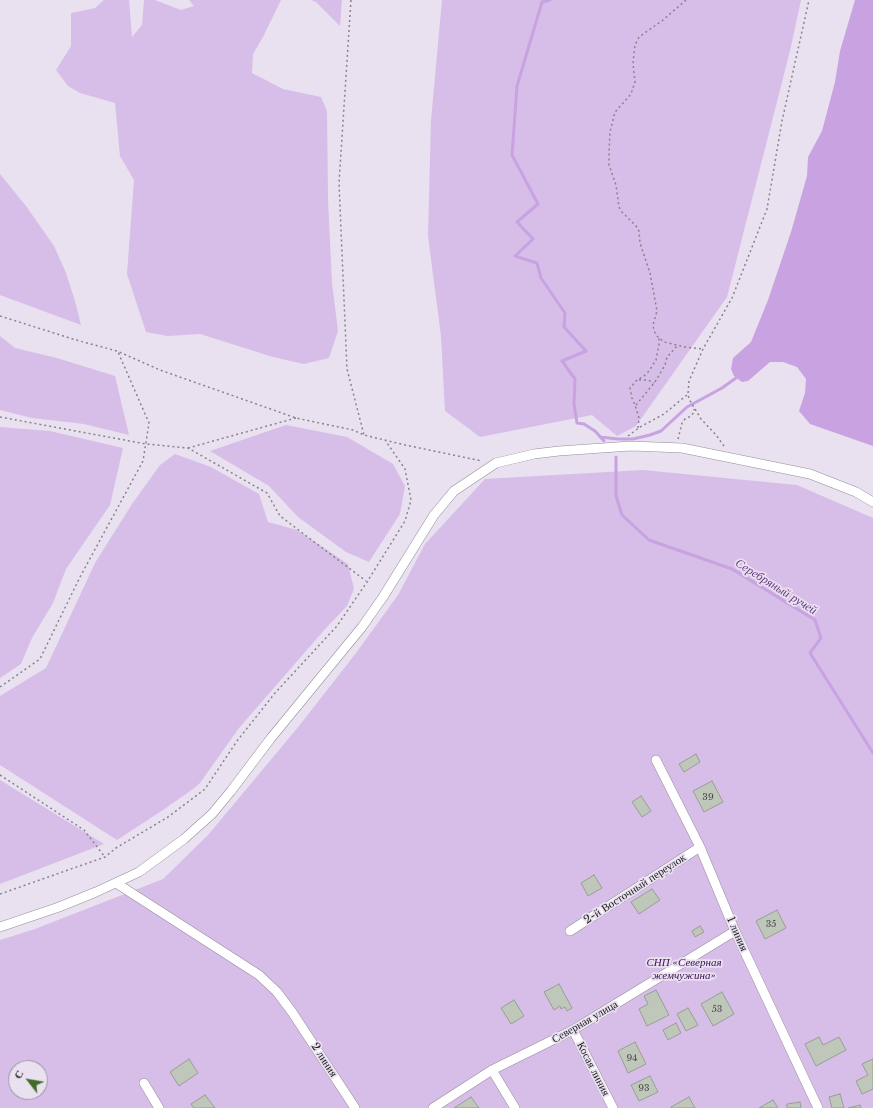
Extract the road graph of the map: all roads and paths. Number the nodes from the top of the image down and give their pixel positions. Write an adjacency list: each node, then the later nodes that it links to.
1 (351, 0): 17 (path)
2 (686, 0): 5 (path)
3 (809, 0): 7 (path)
4 (0, 316): 8 (path)
5 (659, 338): 6 (path); 9 (path)
6 (678, 345): 7 (path); 10 (path)
7 (703, 349): 11 (path)
8 (117, 351): 15 (path); 19 (path)
9 (637, 380): 10 (path); 12 (path)
10 (654, 383): 12 (path)
11 (688, 394): 13 (path); 16 (path)
12 (636, 405): 16 (path)
13 (694, 407): 22 (path); 23 (path)
14 (0, 417): 19 (path)
15 (296, 418): 17 (path); 20 (path)
16 (638, 428): 21 (path)
17 (364, 435): 18 (path)
18 (385, 440): 24 (path); 26 (path)
19 (146, 444): 20 (path); 27 (path)
20 (188, 448): 26 (path)
21 (614, 448): 22 (street); 24 (street)
22 (678, 448): 23 (street)
23 (730, 457): 25 (street)
24 (496, 463): 32 (street)
25 (873, 502)
26 (367, 582): 31 (path)
27 (0, 687)
28 (656, 760): 30 (street, 1 линия)
29 (0, 775): 31 (path)
30 (700, 847): 35 (street, 2-й Восточный переулок); 36 (street, 1 линия)
31 (104, 857): 33 (path)
32 (116, 883): 34 (street); 41 (street, 2 линия)
33 (0, 894)
34 (0, 926)
35 (570, 931)
36 (735, 931): 37 (street, Северная улица); 45 (street, 1 линия)
37 (573, 1030): 38 (street, Северная улица); 44 (street, Косая линия)
38 (492, 1070): 42 (street, Северная улица); 43 (street)
39 (144, 1083): 40 (street)
40 (159, 1108)
41 (355, 1108)
42 (433, 1108)
43 (515, 1108)
44 (613, 1108)
45 (818, 1108)

